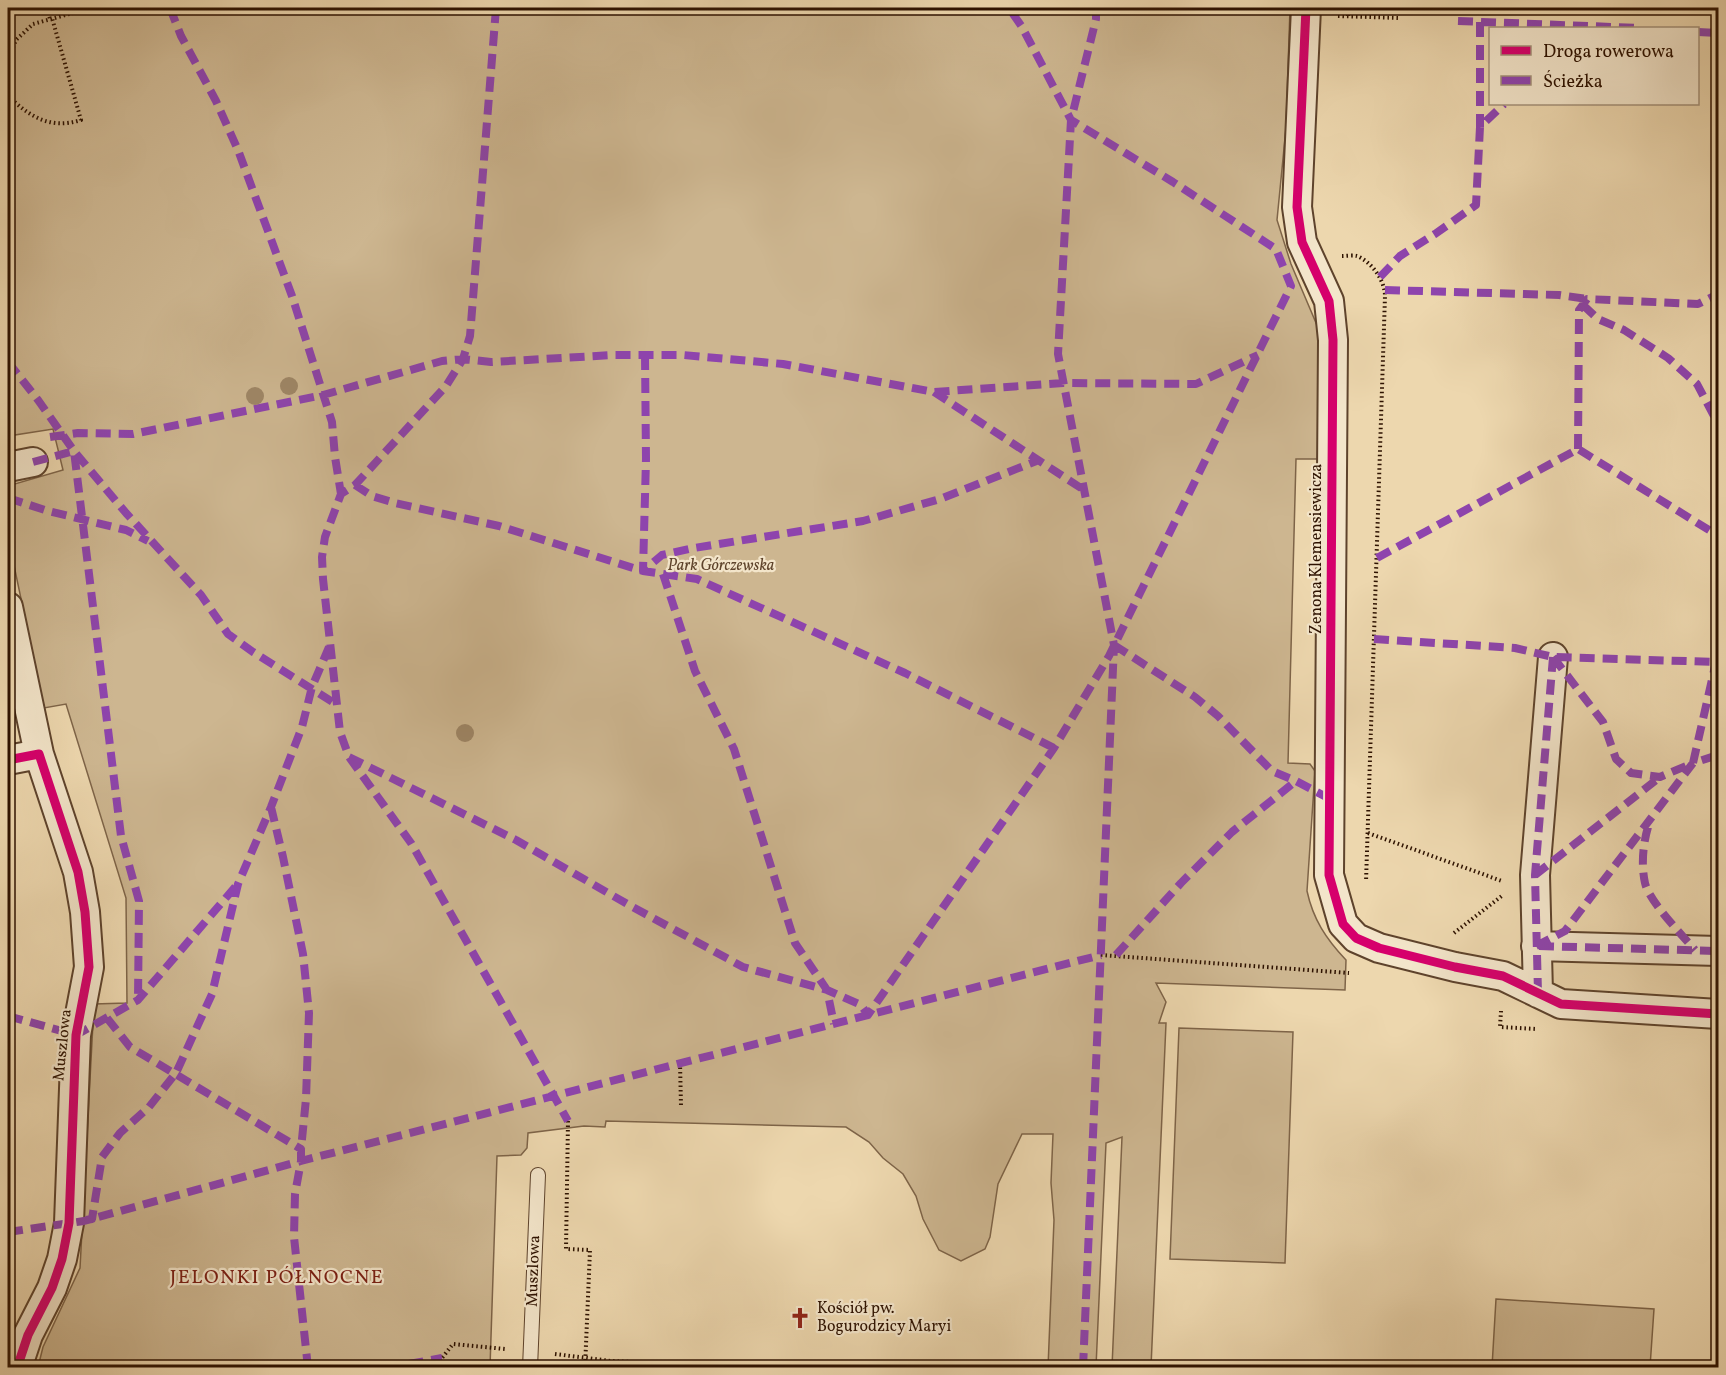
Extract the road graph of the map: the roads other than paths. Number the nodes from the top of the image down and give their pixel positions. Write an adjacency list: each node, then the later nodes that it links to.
1 (1306, 8): 8 (street, Zenona Klemensiewicza)
2 (8, 607): 4 (street, Muszlowa)
3 (1553, 657): 6 (street)
4 (39, 754): 5 (street); 11 (street, Muszlowa)
5 (8, 760)
6 (1536, 946): 7 (street); 8 (street)
7 (1719, 951)
8 (1538, 993): 9 (street, Zenona Klemensiewicza)
9 (1719, 1014)
10 (538, 1175): 12 (lane, Muszlowa)
11 (16, 1368)
12 (530, 1368)

